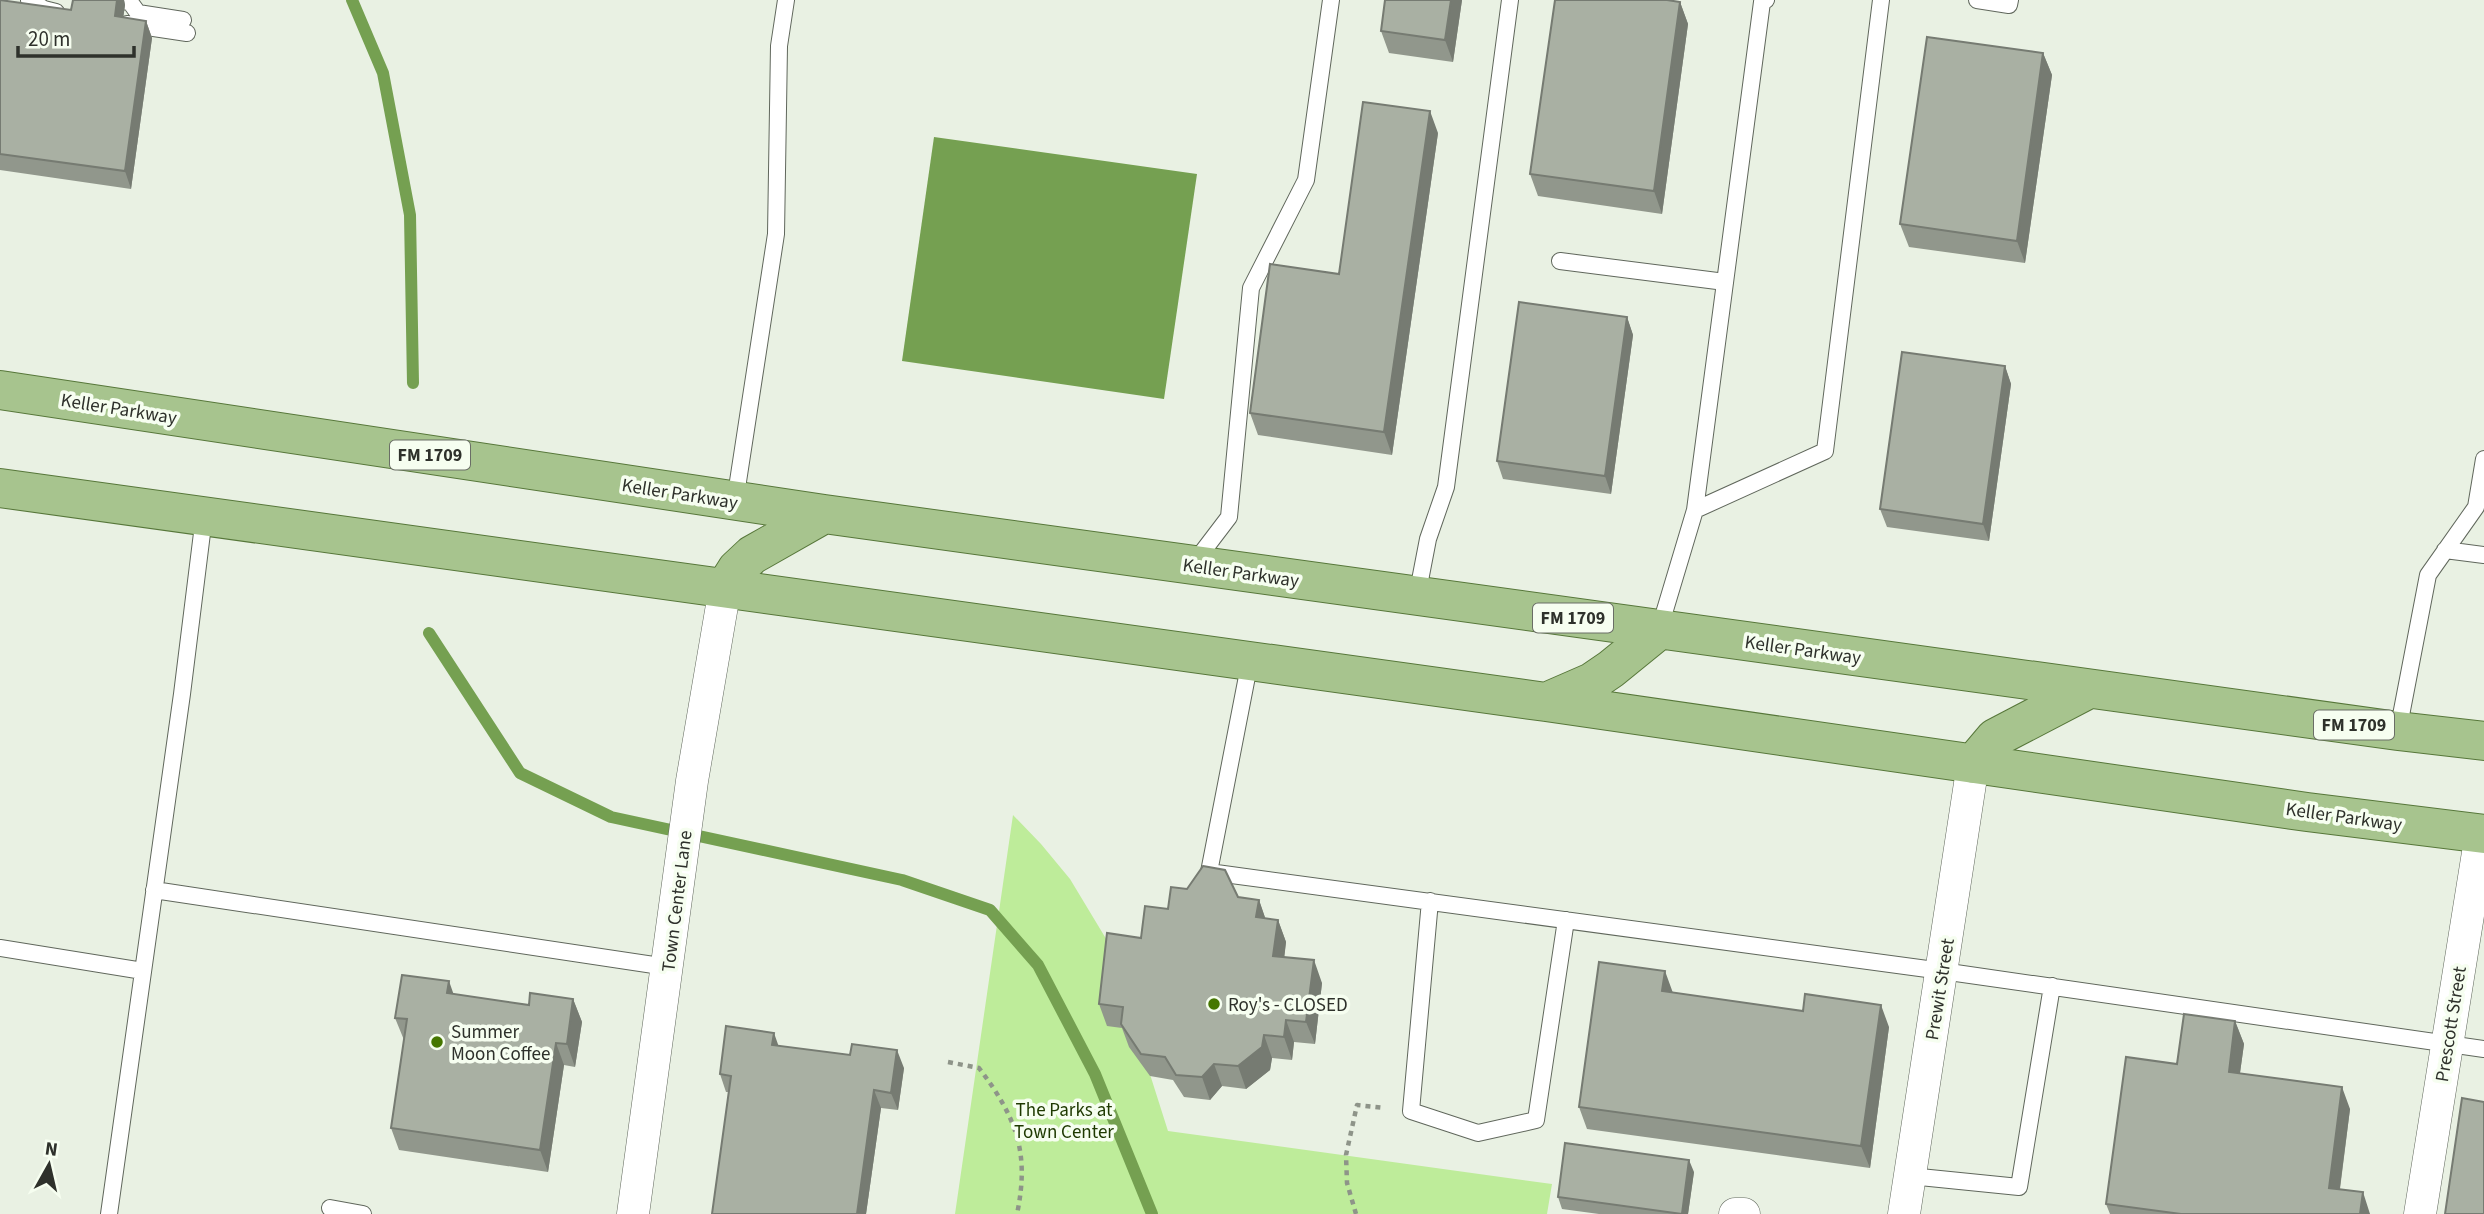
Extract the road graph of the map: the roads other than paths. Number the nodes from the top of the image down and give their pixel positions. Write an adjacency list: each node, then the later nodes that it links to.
1 (29, 0): 10 (lane)
2 (113, 0): 11 (lane)
3 (786, 0): 17 (lane)
4 (1332, 0): 23 (lane)
5 (1510, 0): 25 (lane)
6 (1881, 0): 18 (lane)
7 (1977, 0): 8 (lane)
8 (2010, 0)
9 (1761, 1): 13 (lane)
10 (67, 15)
11 (122, 24)
12 (1560, 261): 13 (lane)
13 (1725, 282): 18 (lane)
14 (0, 390): 17 (main road, Keller Parkway / FM 1709)
15 (2484, 458): 21 (lane)
16 (0, 488): 20 (main road, Keller Parkway)
17 (735, 501): 19 (main road, Keller Parkway / FM 1709)
18 (1695, 510): 26 (lane)
19 (824, 514): 23 (main road, Keller Parkway / FM 1709); 24 (main road)
20 (204, 517): 24 (main road, Keller Parkway); 34 (lane)
21 (2445, 550): 22 (lane); 30 (lane)
22 (2484, 555)
23 (1193, 565): 25 (main road, Keller Parkway / FM 1709)
24 (725, 589): 27 (main road, Keller Parkway); 38 (street, Town Center Lane)
25 (1417, 596): 26 (main road, Keller Parkway / FM 1709)
26 (1659, 629): 28 (main road, Keller Parkway / FM 1709); 29 (main road)
27 (1250, 661): 29 (main road, Keller Parkway); 35 (lane)
28 (2089, 689): 30 (main road, Keller Parkway / FM 1709); 32 (main road)
29 (1546, 702): 32 (main road, Keller Parkway)
30 (2398, 731): 31 (main road, Keller Parkway / FM 1709)
31 (2484, 741)
32 (1973, 764): 33 (main road, Keller Parkway); 40 (street, Prewit Street)
33 (2482, 834): 42 (street, Prescott Street)
34 (154, 890): 38 (lane); 39 (lane)
35 (1430, 901): 36 (lane); 36 (lane)
36 (1566, 920): 40 (lane)
37 (0, 948): 39 (lane)
38 (667, 967): 48 (street, Town Center Lane)
39 (143, 971): 46 (lane)
40 (1942, 971): 41 (lane); 44 (street, Prewit Street)
41 (2052, 986): 42 (lane); 44 (lane)
42 (2447, 1044): 43 (lane); 50 (street, Prescott Street)
43 (2484, 1049)
44 (1910, 1176): 49 (street, Prewit Street)
45 (330, 1208): 47 (lane)
46 (109, 1214)
47 (363, 1214)
48 (633, 1214)
49 (1904, 1214)
50 (2420, 1214)

